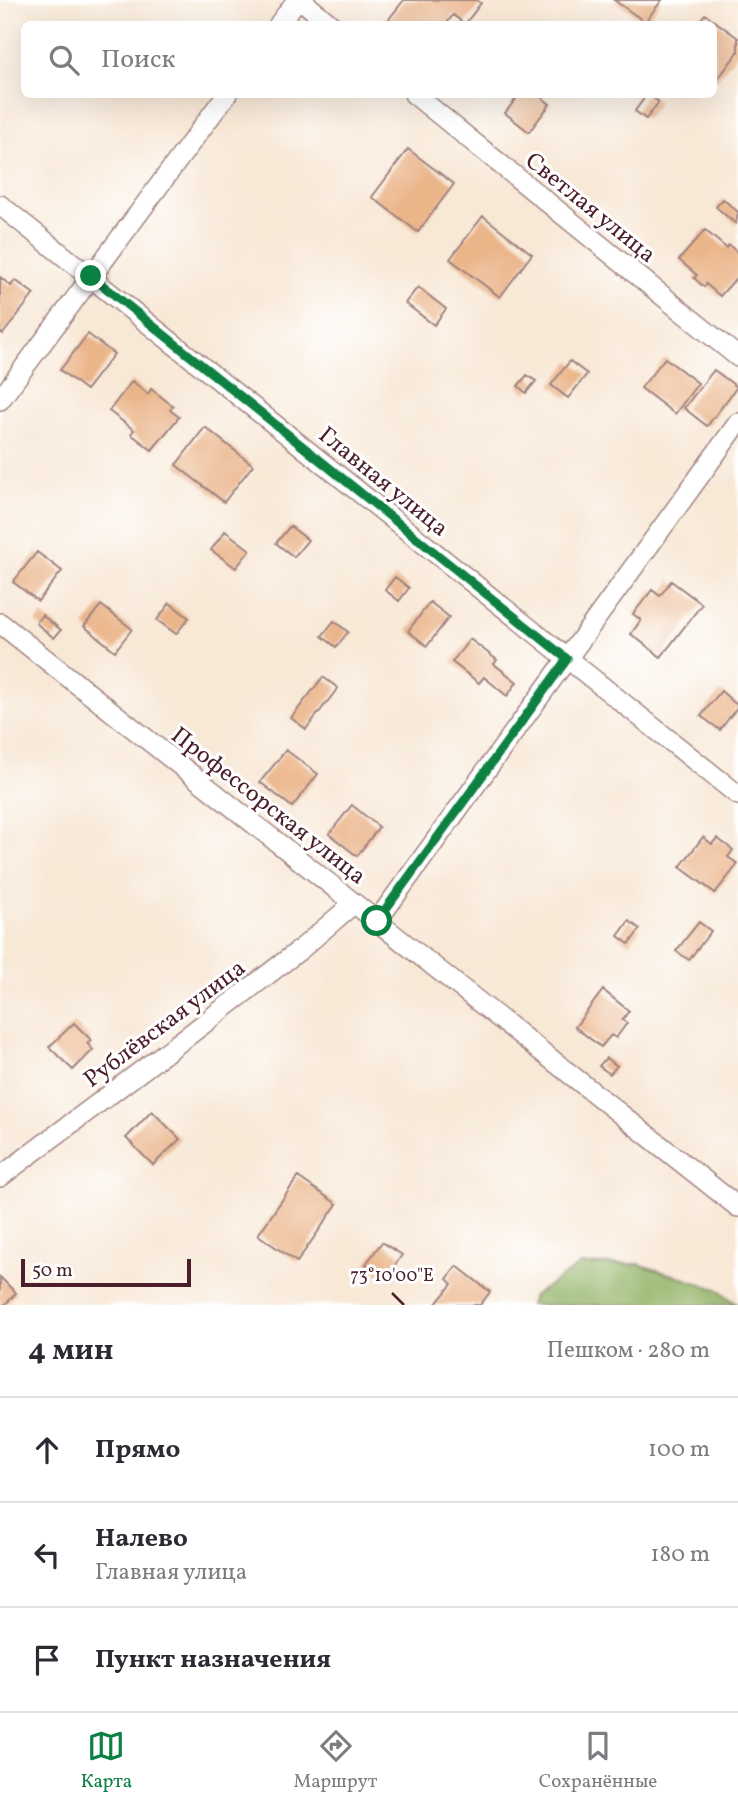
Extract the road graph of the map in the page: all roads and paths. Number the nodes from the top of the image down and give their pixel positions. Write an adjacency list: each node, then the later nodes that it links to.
1 (299, 0): 2 (street); 3 (street)
2 (282, 21)
3 (326, 21)
4 (224, 98): 7 (street)
5 (419, 98): 8 (street, Светлая улица)
6 (0, 205): 7 (street, Главная улица)
7 (91, 276): 9 (street); 12 (street, Главная улица)
8 (738, 357)
9 (0, 400)
10 (738, 423): 12 (street)
11 (0, 623): 14 (street, Профессорская улица)
12 (567, 659): 13 (street, Главная улица); 15 (street)
13 (738, 795)
14 (353, 904): 15 (street, Профессорская улица); 16 (street, Рублёвская улица)
15 (377, 921): 17 (street, Профессорская улица)
16 (0, 1177)
17 (738, 1207)

